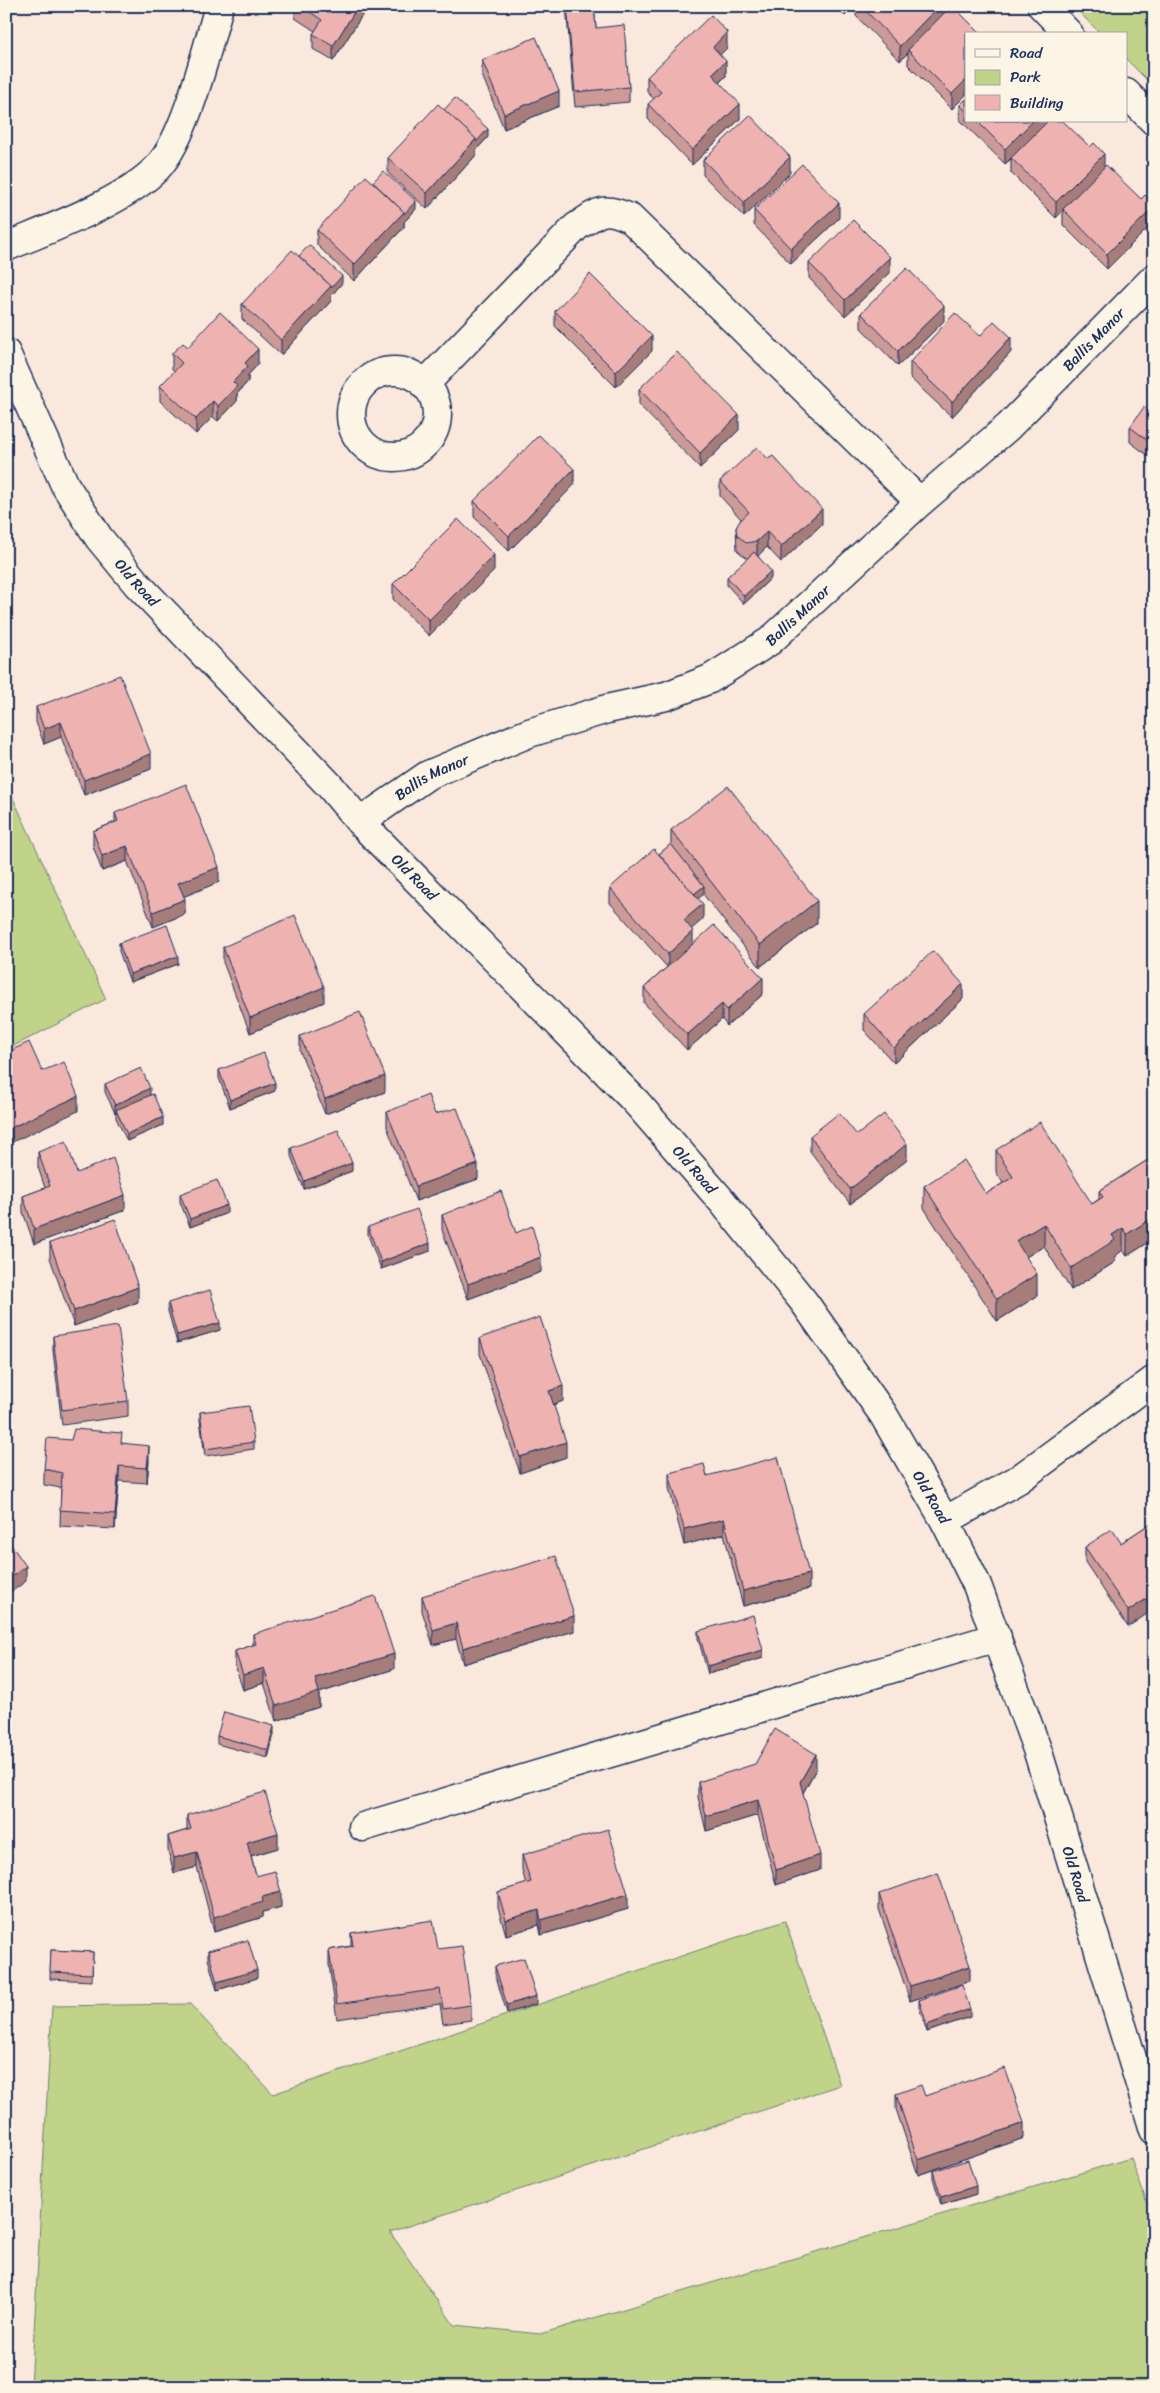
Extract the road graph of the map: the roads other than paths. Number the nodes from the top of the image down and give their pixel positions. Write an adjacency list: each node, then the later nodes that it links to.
1 (219, 6): 6 (street)
2 (1042, 6): 3 (street)
3 (1067, 32)
4 (1128, 95): 5 (street)
5 (1154, 121)
6 (6, 246)
7 (1154, 278): 10 (street, Ballis Manor)
8 (6, 353): 11 (street, Old Road)
9 (424, 385): 10 (street)
10 (920, 502): 11 (street, Ballis Manor)
11 (360, 822): 13 (street, Old Road)
12 (1154, 1380): 13 (street)
13 (945, 1521): 14 (street, Old Road)
14 (997, 1637): 15 (street); 16 (street, Old Road)
15 (363, 1827)
16 (1154, 2130)

